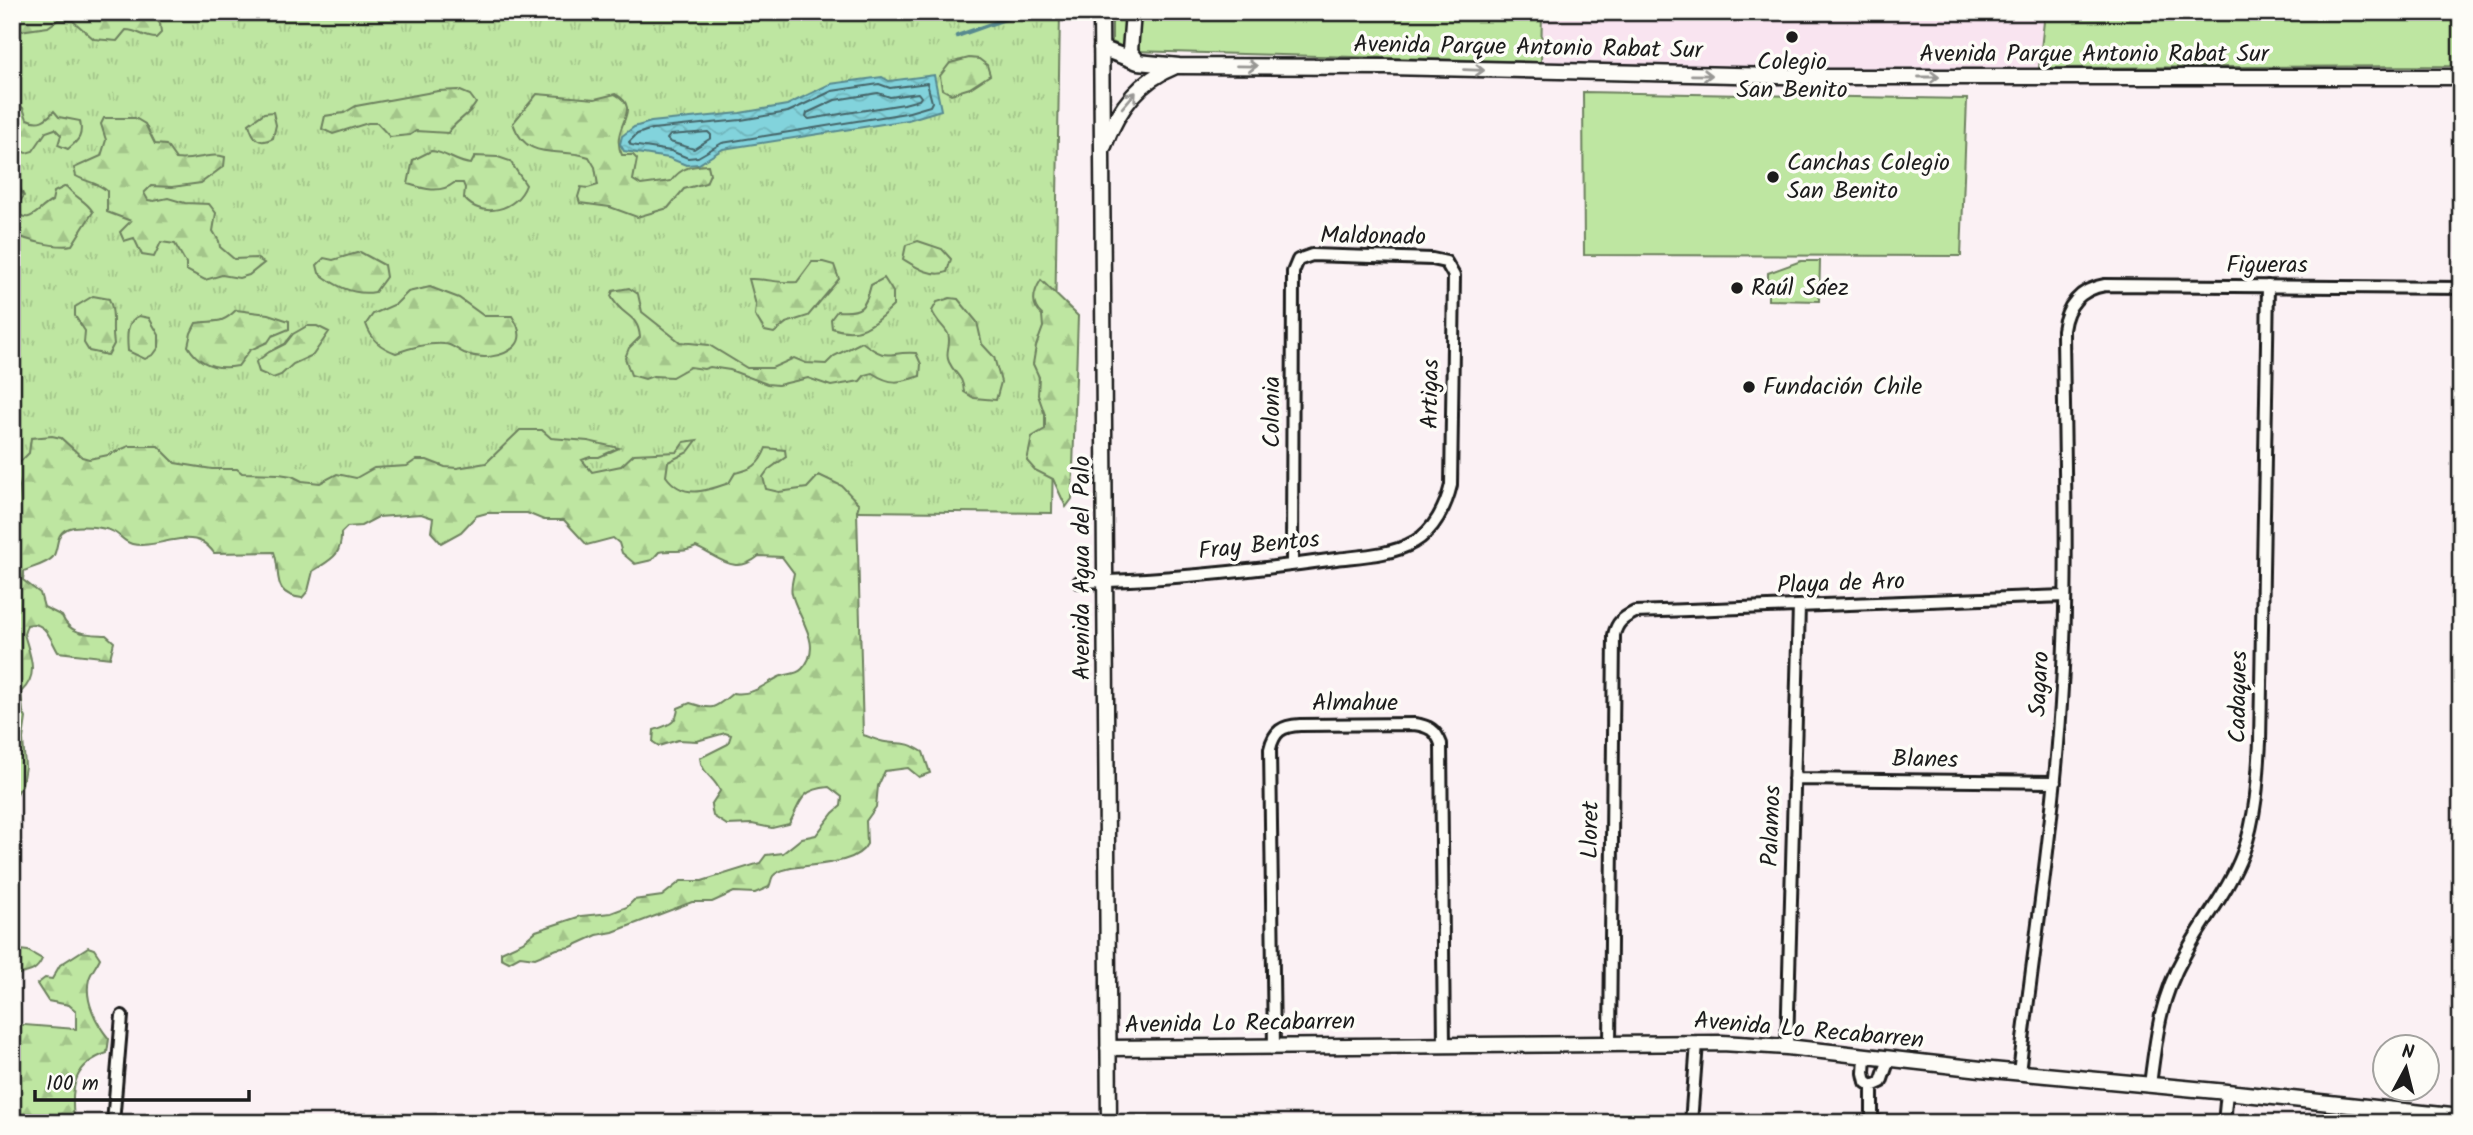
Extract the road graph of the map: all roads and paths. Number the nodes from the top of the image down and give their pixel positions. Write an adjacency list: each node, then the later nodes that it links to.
1 (1101, 12): 3 (street, Avenida Agua del Palo)
2 (1133, 12): 4 (street)
3 (1101, 48): 4 (street, Avenida Parque Antonio Rabat Sur); 7 (street, Avenida Agua del Palo)
4 (1138, 62): 5 (street, Avenida Parque Antonio Rabat Sur)
5 (1179, 66): 6 (street, Avenida Parque Antonio Rabat Sur, one-way to 6); 7 (street, one-way to 5)
6 (2461, 77)
7 (1101, 153): 15 (street, Avenida Agua del Palo)
8 (1298, 260): 9 (street, Maldonado); 14 (street, Colonia)
9 (1446, 262): 13 (street, Artigas)
10 (2268, 286): 11 (street, Figueras); 12 (street, Figueras); 32 (street, Cadaques)
11 (2461, 288)
12 (2076, 299): 17 (street, Sagaro)
13 (1433, 524): 14 (street, Fray Bentos)
14 (1293, 565): 15 (street, Fray Bentos)
15 (1104, 581): 16 (street, Fray Bentos); 28 (street, Avenida Agua del Palo)
16 (1079, 582)
17 (2064, 596): 18 (street, Playa de Aro); 21 (street, Sagaro)
18 (1799, 606): 19 (street, Playa de Aro); 20 (street, Palamos)
19 (1622, 619): 24 (street, Lloret)
20 (1794, 779): 21 (street, Blanes); 27 (street, Palamos)
21 (2054, 782): 31 (street, Sagaro)
22 (122, 1016): 38 (street)
23 (1697, 1043): 24 (street, Avenida Lo Recabarren); 27 (street, Avenida Lo Recabarren); 40 (street)
24 (1610, 1044): 25 (street, Avenida Lo Recabarren)
25 (1444, 1045): 26 (street, Avenida Lo Recabarren); 26 (street, Almahue)
26 (1274, 1047): 28 (street, Avenida Lo Recabarren)
27 (1787, 1047): 29 (street, Avenida Lo Recabarren)
28 (1108, 1048): 39 (street, Avenida Agua del Palo)
29 (1865, 1056): 30 (street, Avenida Lo Recabarren); 33 (street)
30 (1889, 1059): 31 (street, Avenida Lo Recabarren); 33 (street)
31 (2019, 1073): 32 (street, Avenida Lo Recabarren)
32 (2150, 1085): 34 (street, Avenida Lo Recabarren)
33 (1872, 1086): 37 (street)
34 (2227, 1092): 35 (street, Avenida Lo Recabarren); 41 (street)
35 (2366, 1115): 36 (street, Avenida Lo Recabarren)
36 (2461, 1117)
37 (1873, 1122)
38 (113, 1123)
39 (1109, 1123)
40 (1691, 1123)
41 (2224, 1123)

